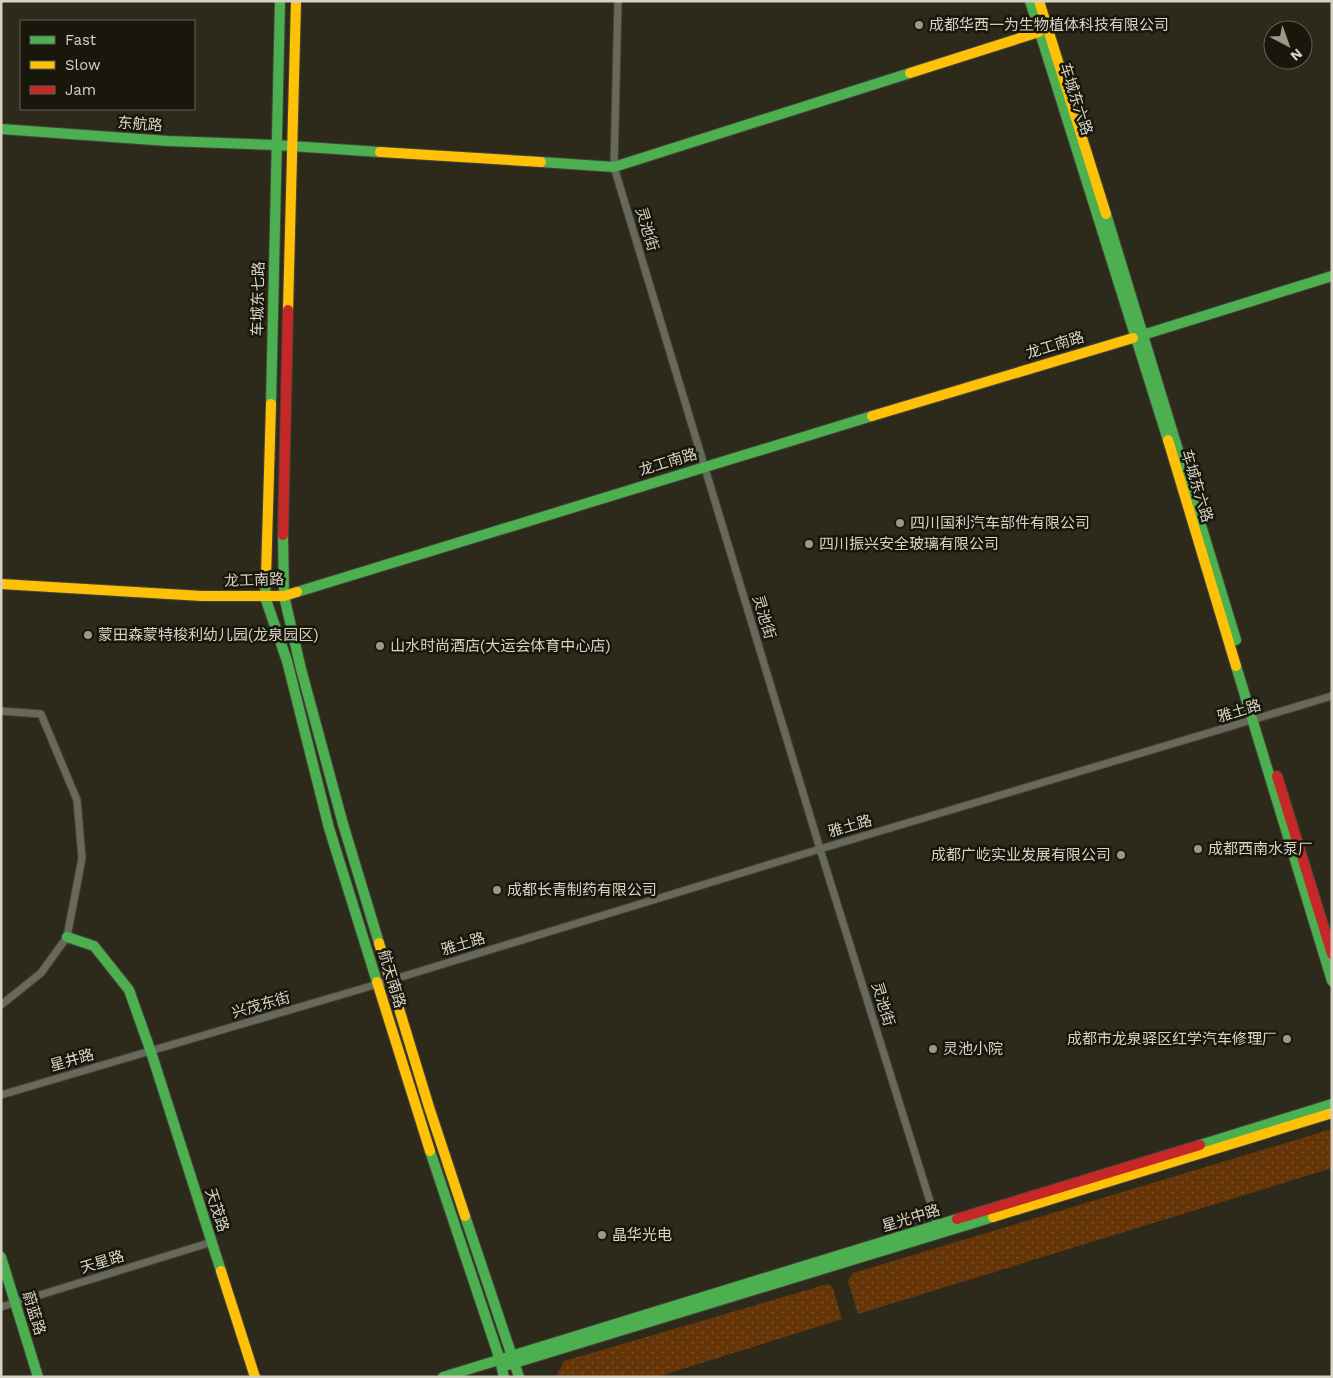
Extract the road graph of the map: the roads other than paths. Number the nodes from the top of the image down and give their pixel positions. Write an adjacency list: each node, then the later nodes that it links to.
1 (280, 1): 8 (street, 车城东七路)
2 (296, 1): 9 (street, 车城东七路)
3 (618, 1): 10 (street, 灵池街)
4 (1030, 1): 6 (street, 车城东六路)
5 (1039, 1): 12 (street, 车城东六路)
6 (1039, 32): 10 (street); 12 (street, 车城东六路)
7 (1, 129): 8 (street, 东航路)
8 (276, 145): 9 (street, 东航路); 16 (street, 车城东七路)
9 (293, 146): 10 (street, 东航路); 15 (street, 车城东七路)
10 (614, 167): 13 (street, 灵池街)
11 (1332, 276): 12 (street, 龙工南路)
12 (1140, 335): 13 (street, 龙工南路); 19 (street, 车城东六路)
13 (705, 466): 15 (street, 龙工南路); 20 (street, 灵池街)
14 (1, 584): 16 (street, 龙工南路)
15 (284, 596): 16 (street, 龙工南路); 23 (street, 航天南路)
16 (265, 597): 25 (street, 航天南路)
17 (1332, 696): 19 (street, 雅土路)
18 (1, 711): 21 (street)
19 (1256, 720): 20 (street, 雅土路); 22 (street, 车城东六路); 24 (street, 车城东六路)
20 (820, 849): 23 (street, 雅土路); 31 (street, 灵池街)
21 (67, 937): 26 (street); 27 (street, 天茂路)
22 (1332, 954)
23 (390, 981): 25 (street, 雅土路); 36 (street, 航天南路)
24 (1332, 981)
25 (378, 984): 27 (street, 兴茂东街); 37 (street, 航天南路)
26 (1, 1005)
27 (151, 1052): 28 (street, 星井路); 32 (street, 天茂路)
28 (1, 1095)
29 (1332, 1104): 31 (street, 星光中路)
30 (1332, 1113): 31 (street, 星光中路)
31 (938, 1229): 36 (street, 星光中路)
32 (212, 1242): 34 (street, 天星路); 39 (street, 天茂路)
33 (1, 1257): 34 (street, 蔚蓝路)
34 (15, 1303): 35 (street, 天星路); 38 (street, 蔚蓝路)
35 (1, 1307)
36 (514, 1359): 37 (street, 星光中路); 43 (street, 航天南路)
37 (500, 1363): 40 (street); 41 (street); 42 (street, 航天南路)
38 (38, 1377)
39 (255, 1377)
40 (443, 1377)
41 (466, 1377)
42 (504, 1377)
43 (519, 1377)

